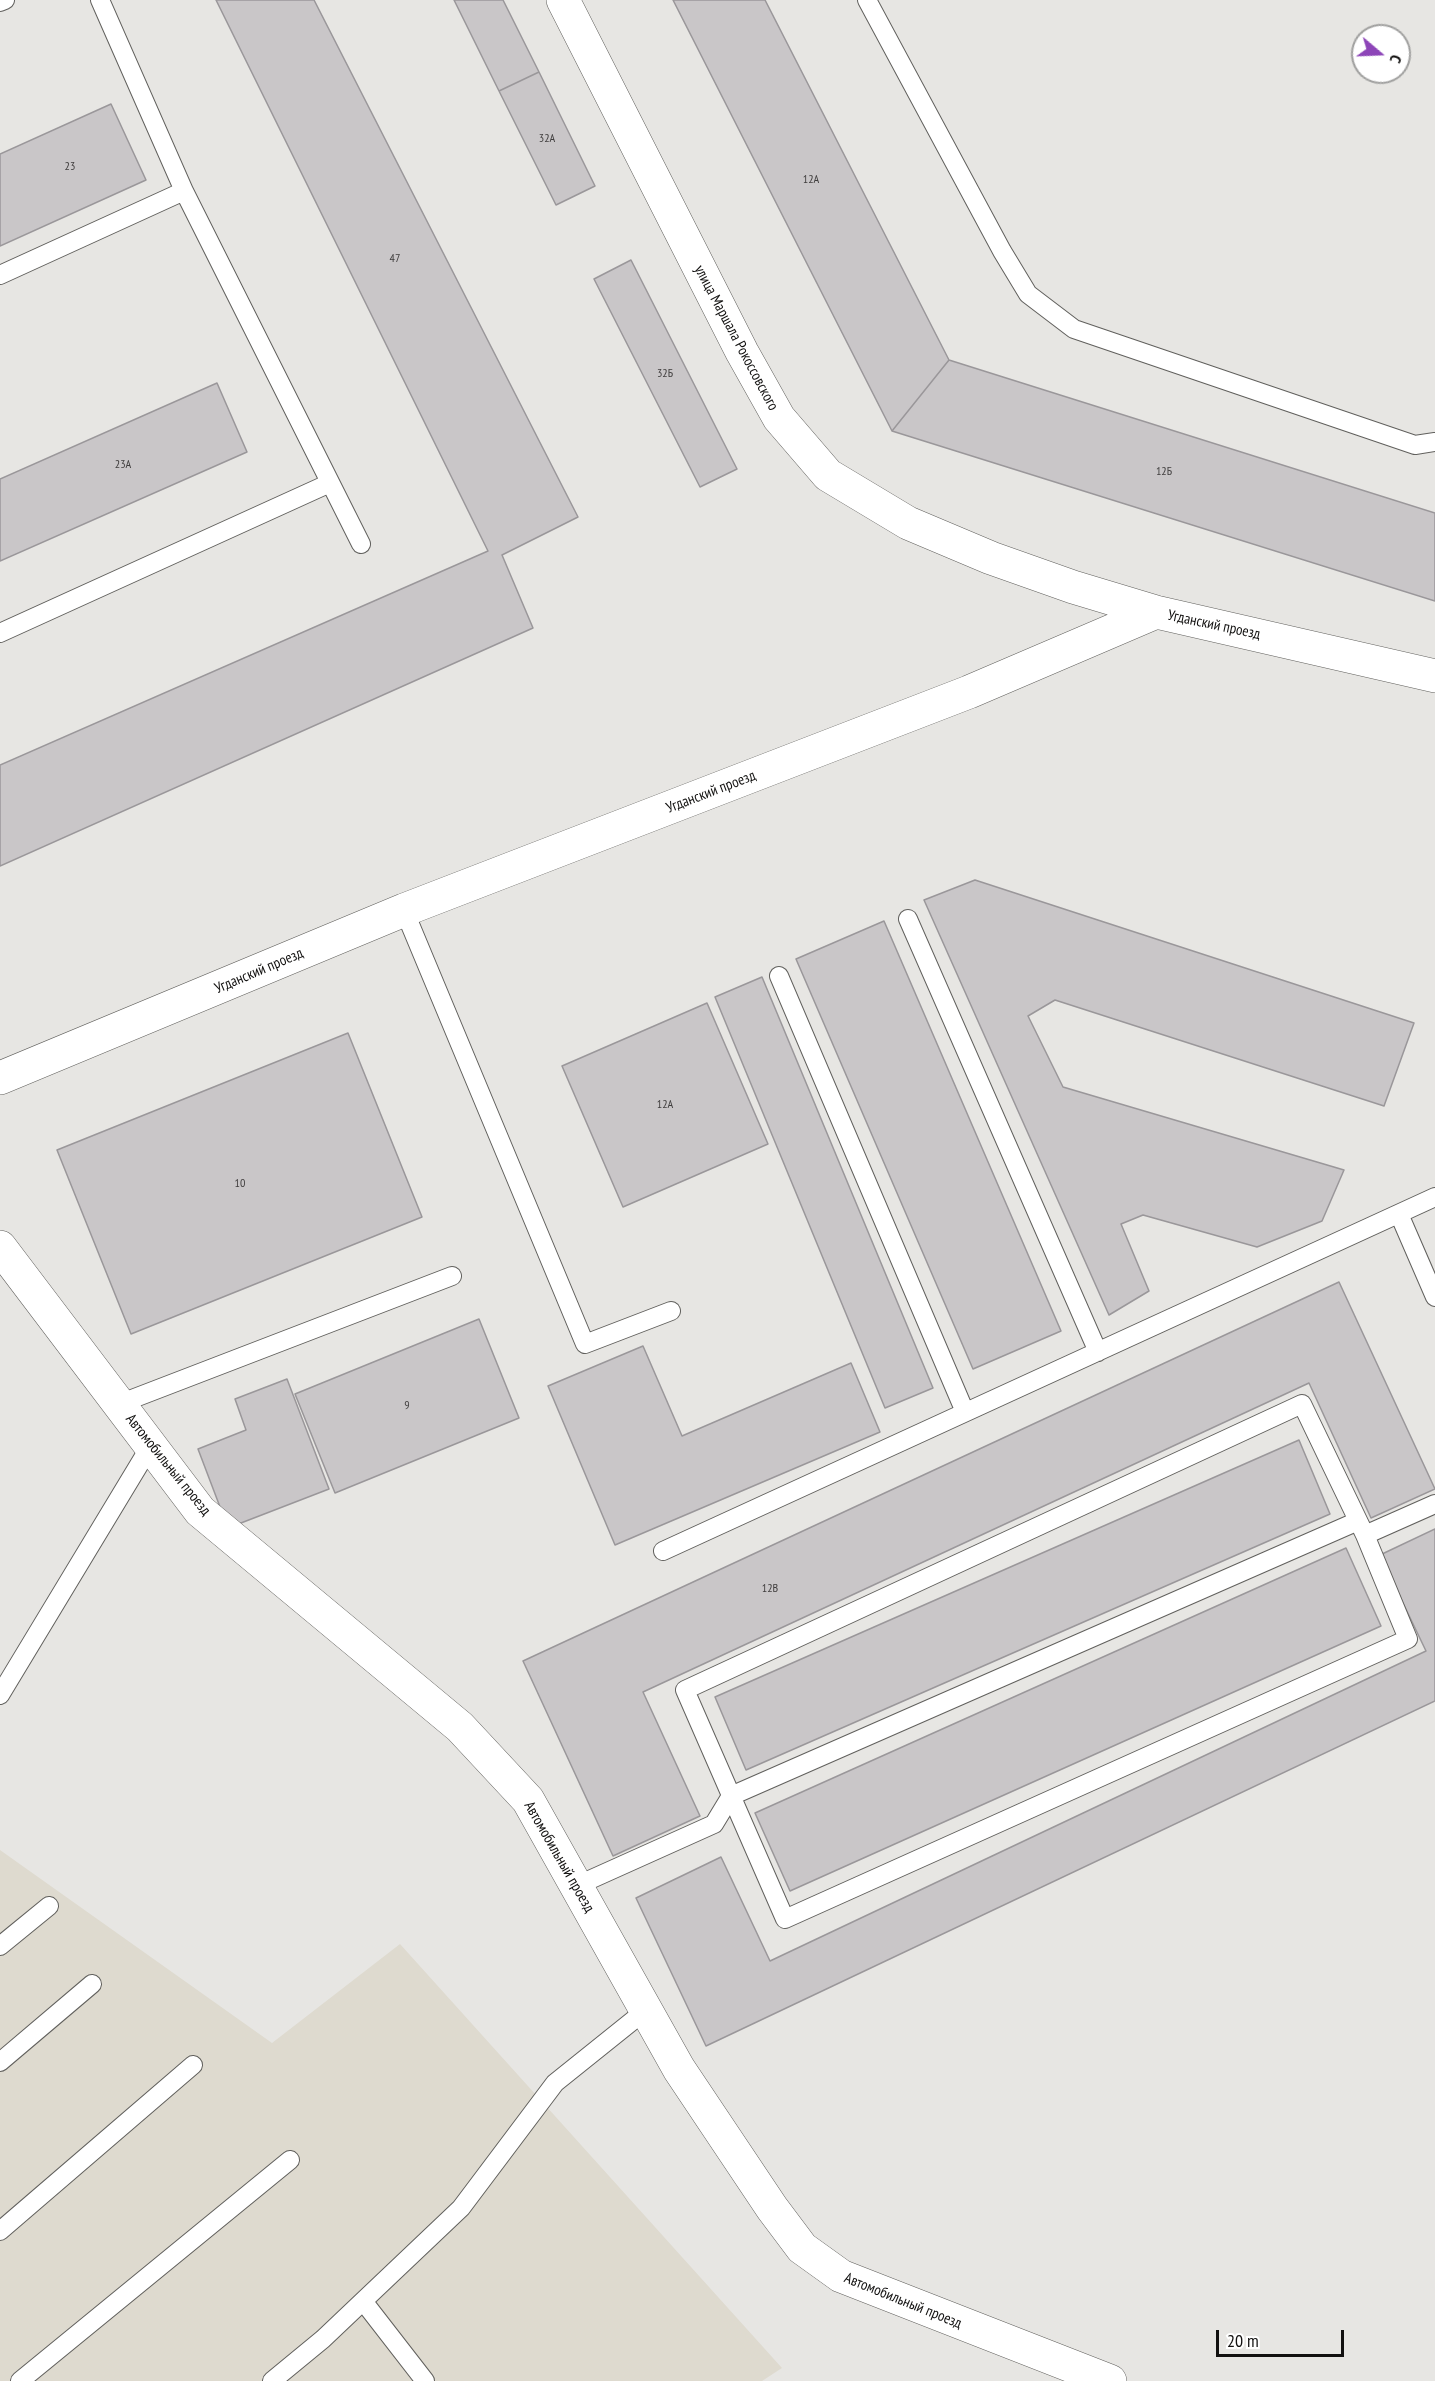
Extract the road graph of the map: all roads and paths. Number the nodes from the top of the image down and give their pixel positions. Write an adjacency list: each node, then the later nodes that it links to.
1 (6, 0): 5 (lane)
2 (100, 0): 6 (lane)
3 (562, 0): 11 (street, улица Маршала Рокоссовского)
4 (867, 0): 8 (lane)
5 (0, 3)
6 (184, 191): 7 (lane); 9 (lane)
7 (0, 275)
8 (1435, 442)
9 (330, 483): 10 (lane); 12 (lane)
10 (361, 544)
11 (1156, 612): 13 (street, Угданский проезд); 14 (street, Угданский проезд)
12 (0, 633)
13 (1435, 676)
14 (404, 910): 17 (street, Угданский проезд); 23 (lane)
15 (908, 919): 24 (lane)
16 (779, 976): 26 (lane)
17 (0, 1078)
18 (1435, 1197): 19 (lane)
19 (1399, 1214): 22 (lane); 24 (lane)
20 (0, 1247): 25 (street, Автомобильный проезд)
21 (452, 1276): 25 (lane)
22 (1435, 1297)
23 (671, 1311)
24 (1098, 1352): 26 (lane)
25 (120, 1404): 27 (street, Автомобильный проезд)
26 (965, 1412): 30 (lane)
27 (151, 1445): 31 (lane); 33 (street, Автомобильный проезд)
28 (1435, 1504): 29 (lane)
29 (1361, 1528): 32 (lane); 32 (lane); 32 (lane)
30 (663, 1551)
31 (0, 1695)
32 (731, 1796): 33 (lane)
33 (576, 1886): 37 (street, Автомобильный проезд)
34 (49, 1906): 35 (lane)
35 (0, 1946)
36 (92, 1984): 38 (lane)
37 (646, 2010): 42 (lane); 46 (street, Автомобильный проезд)
38 (0, 2062)
39 (193, 2065): 41 (lane)
40 (290, 2160): 43 (lane)
41 (0, 2231)
42 (363, 2301): 44 (lane); 45 (lane)
43 (20, 2381)
44 (272, 2381)
45 (425, 2381)
46 (1110, 2381)

